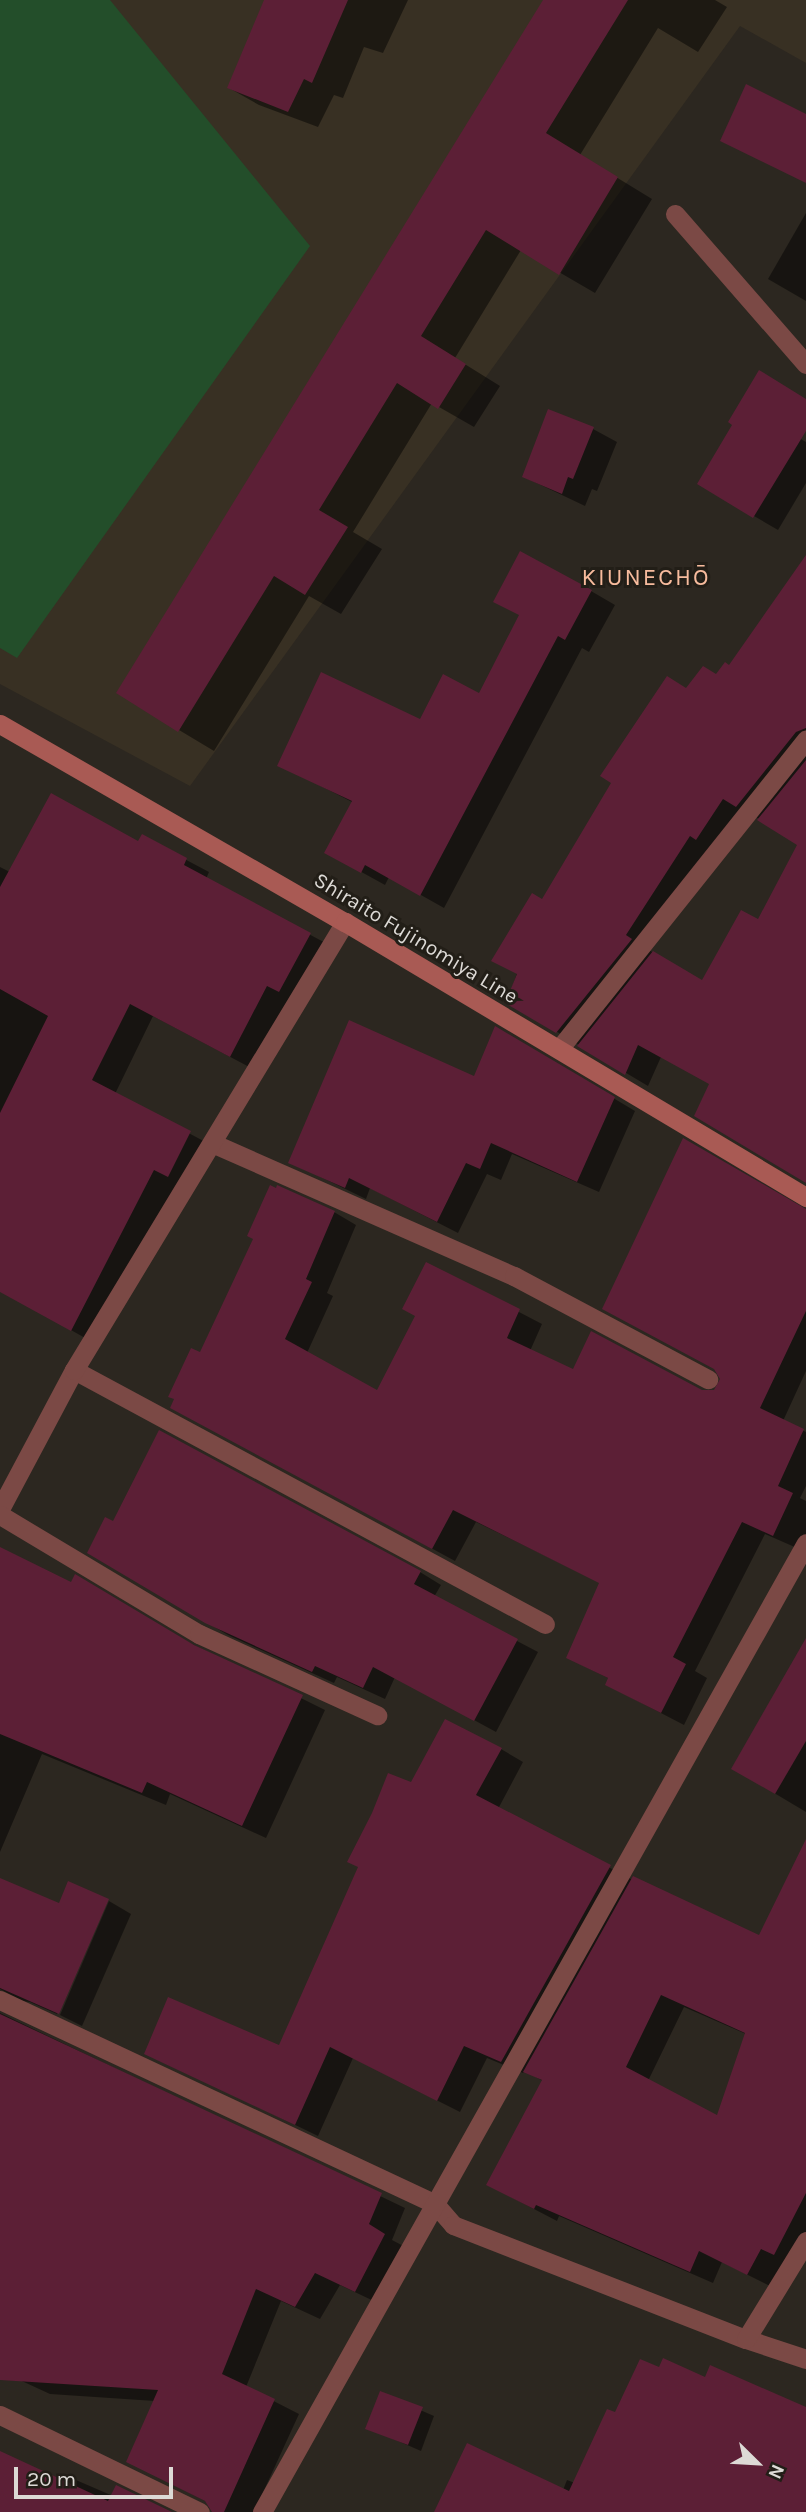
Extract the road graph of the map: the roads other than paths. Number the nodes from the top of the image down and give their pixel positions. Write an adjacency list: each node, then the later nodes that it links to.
1 (674, 214): 2 (street)
2 (806, 364)
3 (0, 724): 5 (main road, Shiraito Fujinomiya Line)
4 (806, 740): 6 (street)
5 (345, 922): 6 (main road, Shiraito Fujinomiya Line); 7 (street)
6 (559, 1049): 8 (main road, Shiraito Fujinomiya Line)
7 (212, 1143): 9 (street); 10 (street)
8 (806, 1197)
9 (74, 1370): 11 (street); 14 (street)
10 (708, 1379)
11 (0, 1509)
12 (0, 1515): 15 (street)
13 (806, 1544): 17 (street)
14 (545, 1624)
15 (377, 1715)
16 (0, 2000): 17 (street)
17 (435, 2204): 19 (street); 23 (street)
18 (806, 2241): 19 (street)
19 (746, 2339): 20 (street)
20 (806, 2359)
21 (0, 2415): 22 (street)
22 (200, 2512)
23 (262, 2512)

